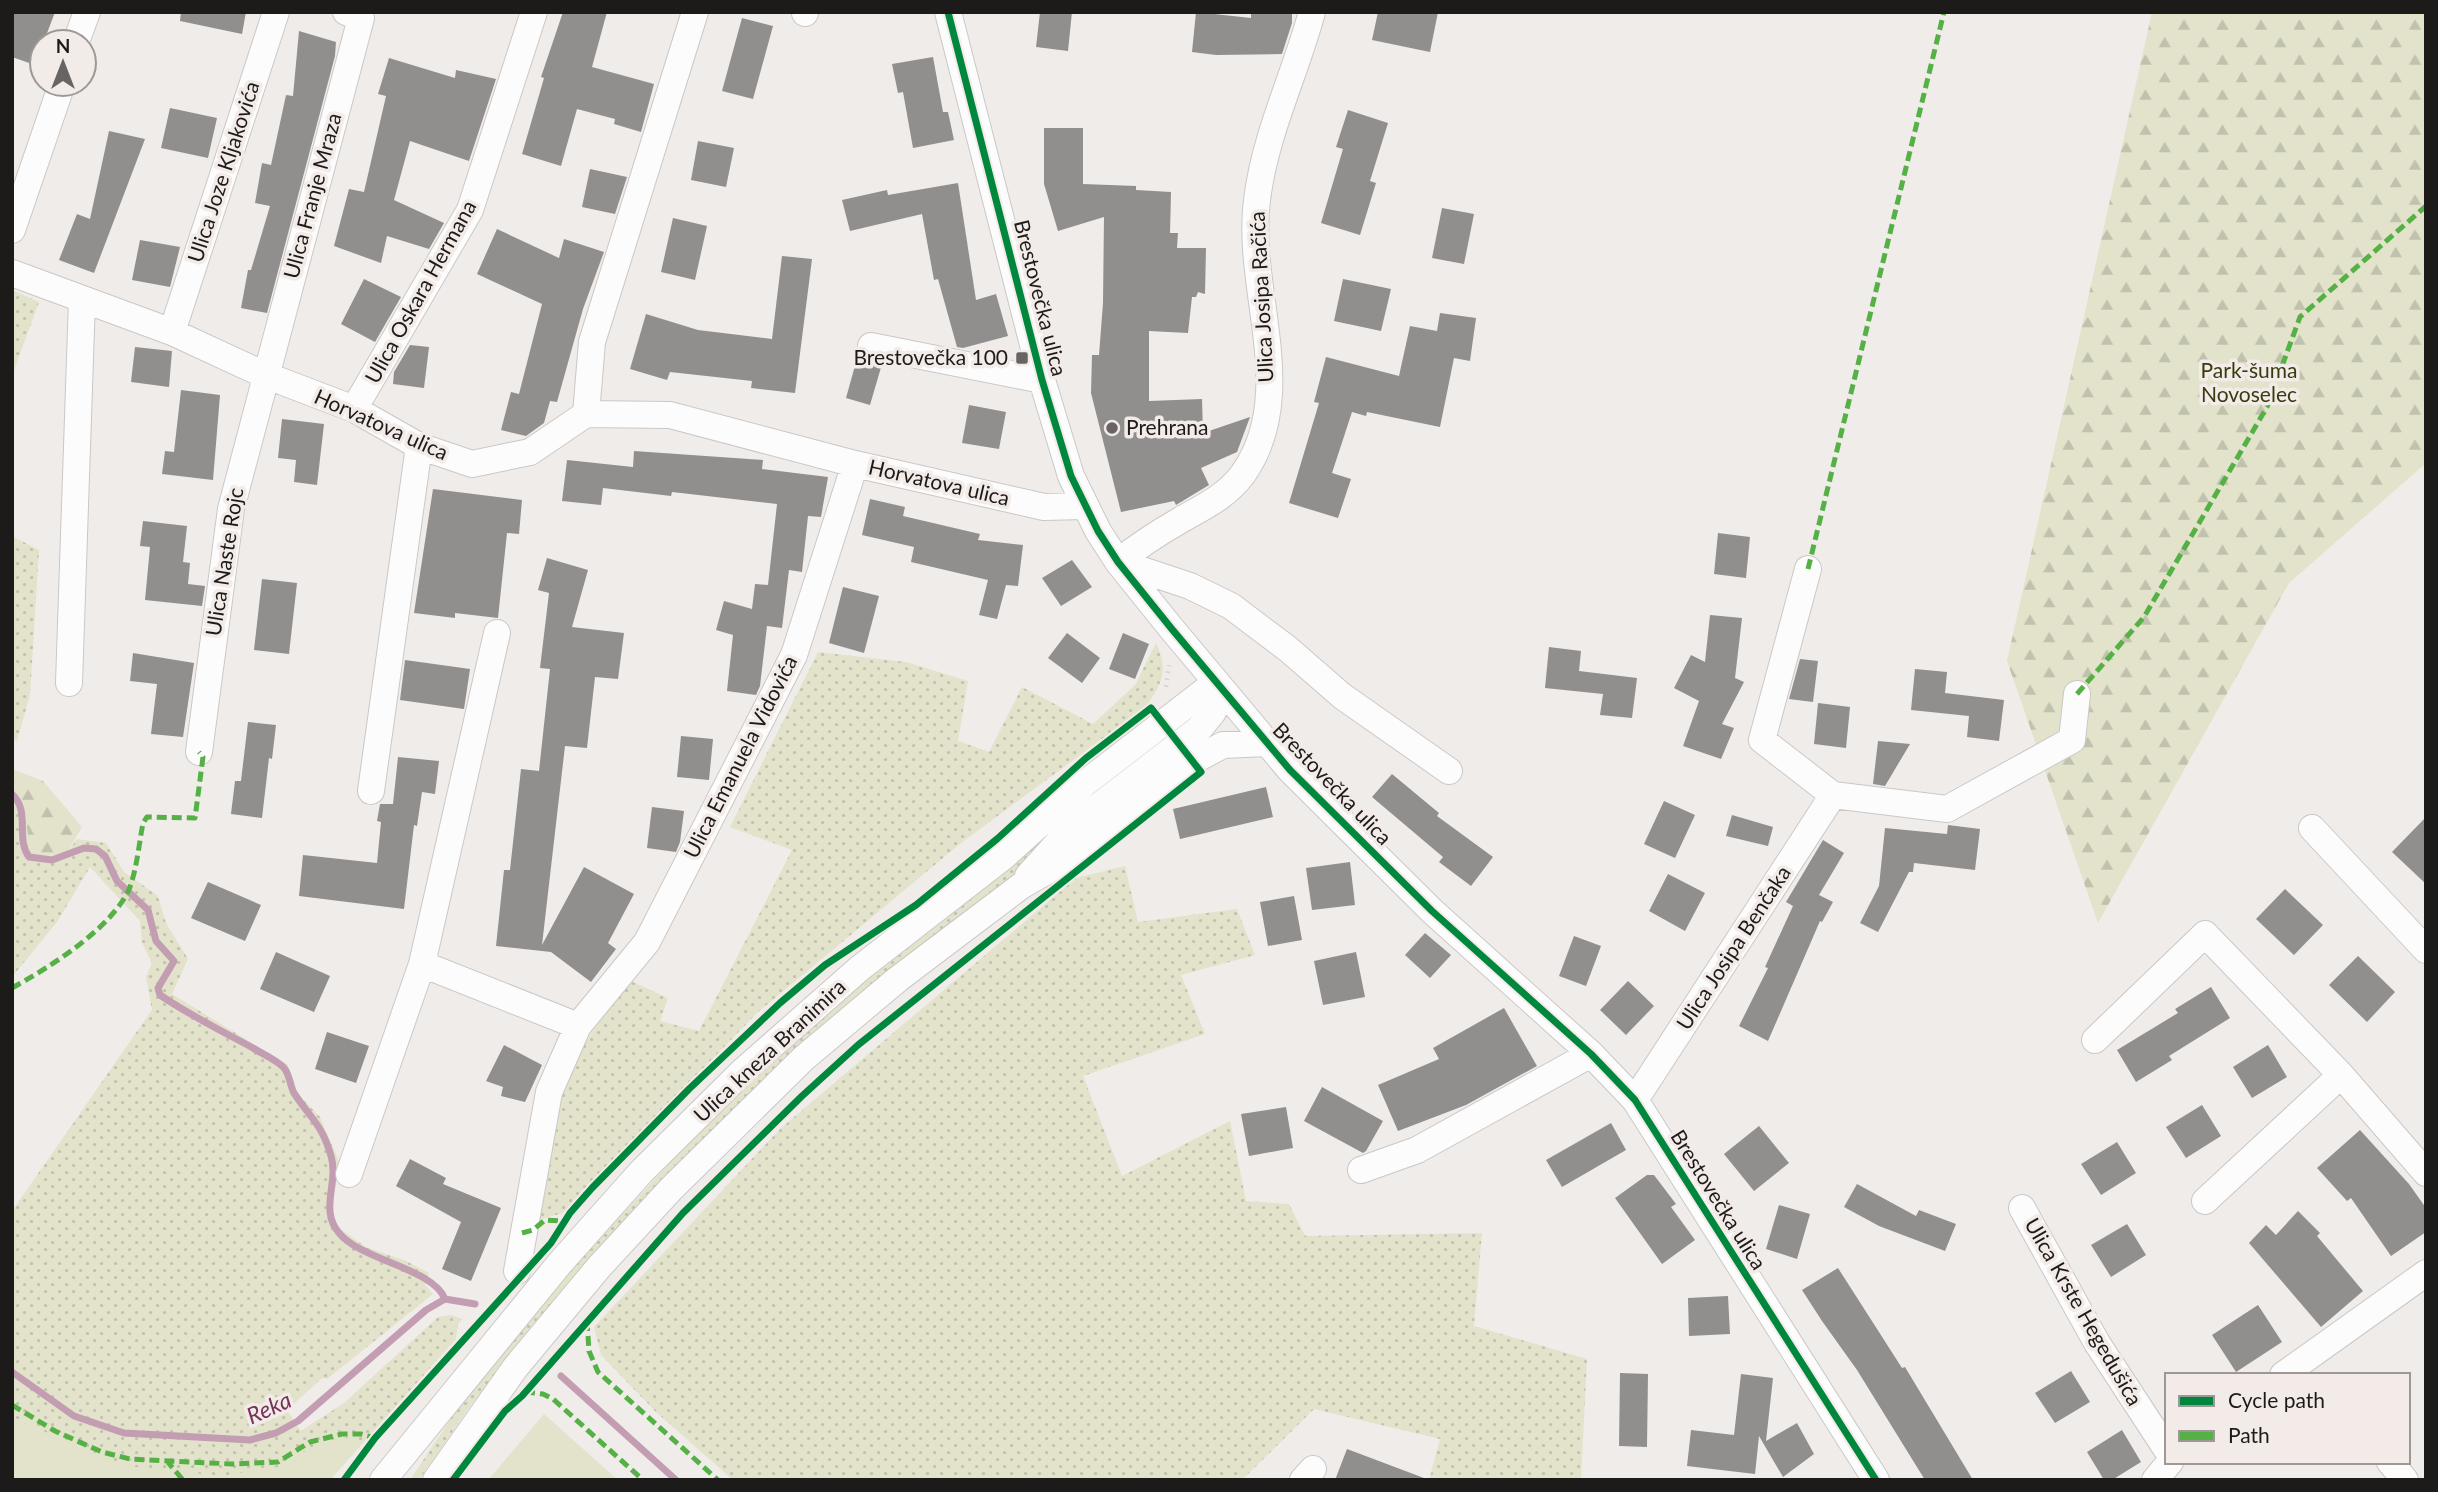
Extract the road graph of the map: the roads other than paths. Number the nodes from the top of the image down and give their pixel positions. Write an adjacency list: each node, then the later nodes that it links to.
1 (276, 12): 11 (street, Ulica Joze Kljakovića)
2 (534, 12): 15 (street, Ulica Oskara Hermana)
3 (695, 12): 16 (street)
4 (948, 12): 14 (street, Brestovečka ulica)
5 (1312, 12): 20 (street, Ulica Josipa Račića)
6 (353, 15): 13 (street, Ulica Franje Mraza)
7 (57, 98): 8 (street)
8 (12, 230)
9 (12, 273): 10 (street, Horvatova ulica)
10 (82, 299): 11 (street, Horvatova ulica); 23 (street)
11 (172, 332): 13 (street, Horvatova ulica)
12 (871, 346): 14 (street)
13 (265, 375): 15 (street, Horvatova ulica); 27 (street, Ulica Naste Rojc)
14 (1042, 380): 19 (street, Brestovečka ulica)
15 (354, 409): 17 (street, Horvatova ulica)
16 (586, 414): 17 (street, Horvatova ulica); 18 (street, Horvatova ulica)
17 (419, 446): 29 (street)
18 (855, 464): 19 (street, Horvatova ulica); 35 (street, Ulica Emanuela Vidovića)
19 (1084, 506): 20 (street, Brestovečka ulica)
20 (1118, 562): 24 (street, Brestovečka ulica); 28 (street)
21 (1808, 569): 30 (street)
22 (497, 633): 34 (street)
23 (69, 683)
24 (1219, 687): 26 (street, Brestovečka ulica); 32 (street, Ulica kneza Branimira); 51 (street, Ulica kneza Branimira)
25 (2077, 694): 30 (street)
26 (1267, 743): 32 (street, Ulica kneza Branimira); 37 (street, Brestovečka ulica)
27 (199, 752)
28 (1450, 771)
29 (372, 791)
30 (1833, 795): 39 (street, Ulica Josipa Benčaka)
31 (2312, 828): 33 (street)
32 (1021, 886): 52 (street, Ulica kneza Branimira)
33 (2426, 950)
34 (422, 964): 35 (street); 42 (street)
35 (578, 1026): 45 (street, Ulica Emanuela Vidovića)
36 (2095, 1040): 38 (street)
37 (1591, 1055): 39 (street, Brestovečka ulica); 40 (street)
38 (2341, 1074): 41 (street); 43 (street)
39 (1635, 1100): 53 (street, Brestovečka ulica)
40 (1361, 1170)
41 (2426, 1173)
42 (349, 1174)
43 (2205, 1201)
44 (2022, 1209): 48 (street, Ulica Krste Hegedušića)
45 (517, 1272)
46 (2426, 1273): 47 (street)
47 (2300, 1371)
48 (2165, 1447)
49 (2168, 1464): 54 (street)
50 (2392, 1464): 55 (street)
51 (383, 1480)
52 (436, 1480)
53 (1875, 1480)
54 (2155, 1480)
55 (2405, 1480)

